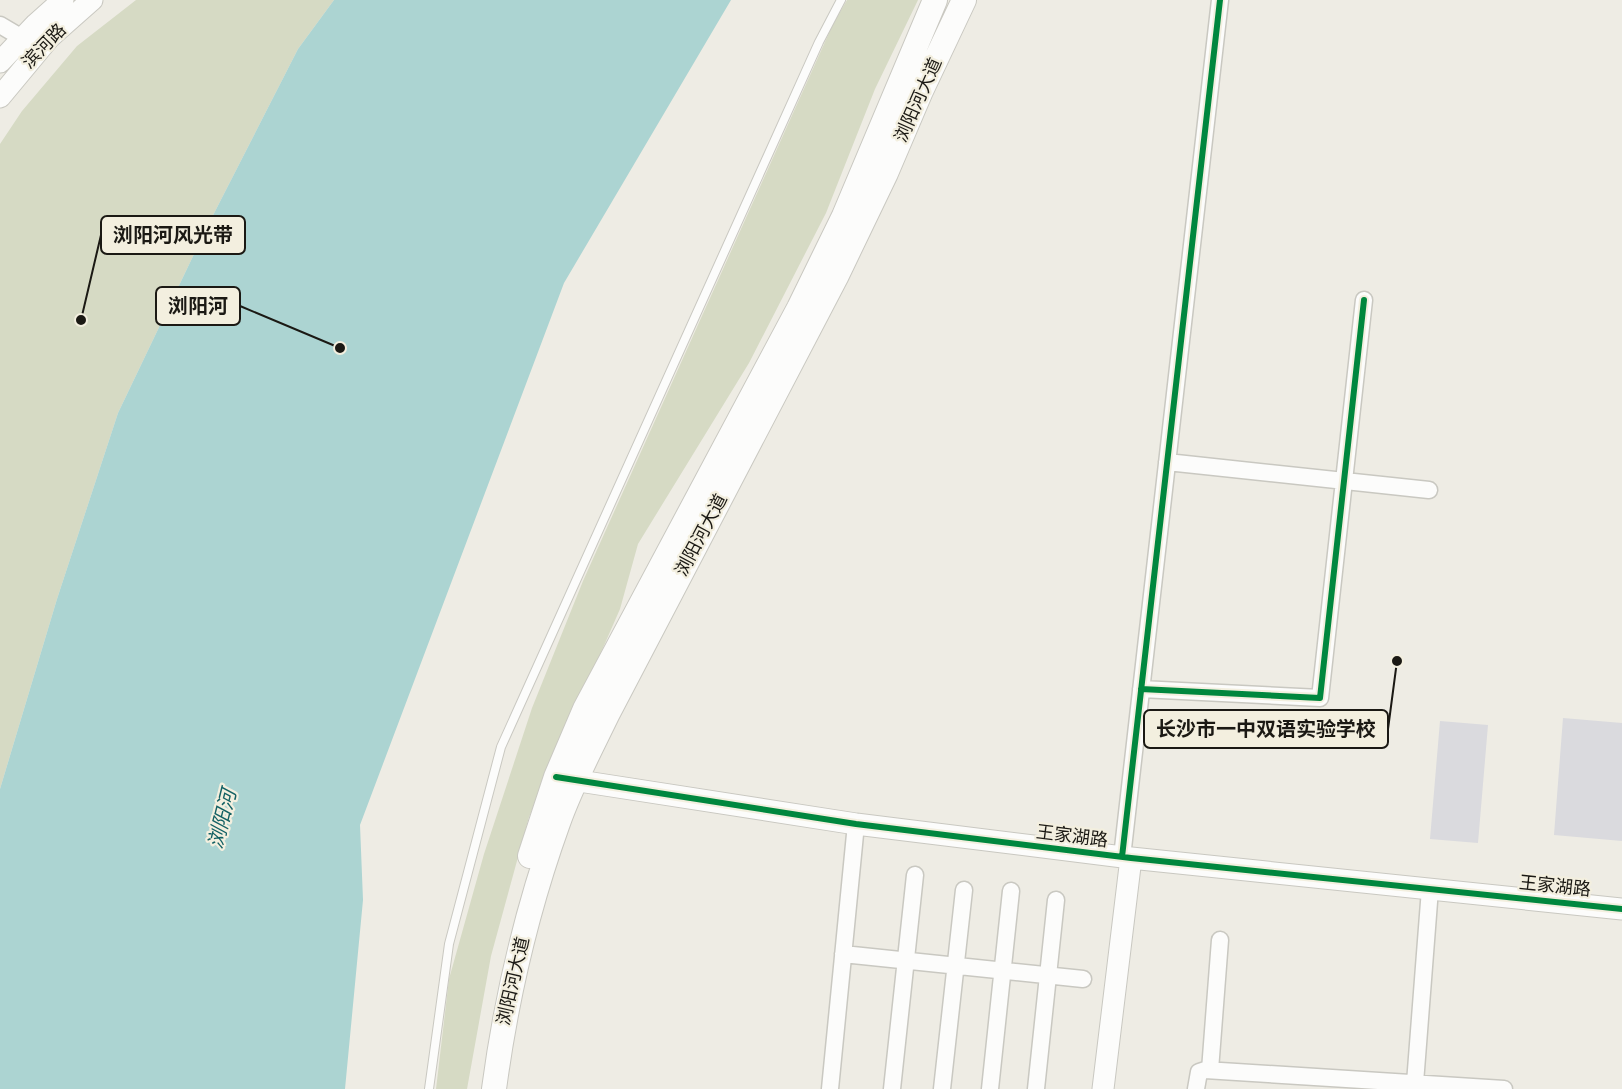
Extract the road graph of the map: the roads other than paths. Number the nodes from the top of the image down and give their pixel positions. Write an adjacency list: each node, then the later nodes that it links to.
1 (63, 0): 8 (street, 滨河路)
2 (92, 0): 8 (street, 滨河路)
3 (841, 0): 34 (lane)
4 (935, 0): 16 (main road, 浏阳河大道)
5 (964, 0): 16 (main road, 浏阳河大道)
6 (1220, 0): 12 (street)
7 (0, 25): 8 (street)
8 (29, 46): 9 (street, 滨河路); 10 (street, 滨河路)
9 (0, 62)
10 (0, 97)
11 (1365, 300): 13 (street)
12 (1167, 462): 13 (street); 15 (street)
13 (1344, 482): 14 (street); 15 (street)
14 (1429, 490)
15 (1141, 689): 18 (street)
16 (565, 779): 17 (street, 王家湖路); 35 (main road, 浏阳河大道); 36 (main road, 浏阳河大道)
17 (856, 824): 18 (street, 王家湖路); 26 (street)
18 (1126, 858): 20 (street, 王家湖路); 42 (street)
19 (915, 875): 27 (street)
20 (1430, 889): 24 (street, 王家湖路); 33 (street)
21 (963, 890): 28 (street)
22 (1011, 891): 29 (street)
23 (1056, 900): 30 (street)
24 (1622, 909)
25 (1220, 940): 32 (street)
26 (843, 954): 27 (street); 37 (street)
27 (906, 960): 28 (street); 38 (street)
28 (955, 965): 29 (street); 39 (street)
29 (1003, 969): 30 (street); 40 (street)
30 (1048, 975): 31 (street); 41 (street)
31 (1083, 979)
32 (1210, 1070): 33 (street); 43 (street)
33 (1415, 1086): 44 (street)
34 (429, 1089)
35 (478, 1089)
36 (494, 1089)
37 (830, 1089)
38 (892, 1089)
39 (942, 1089)
40 (990, 1089)
41 (1036, 1089)
42 (1103, 1089)
43 (1196, 1089)
44 (1504, 1089)

